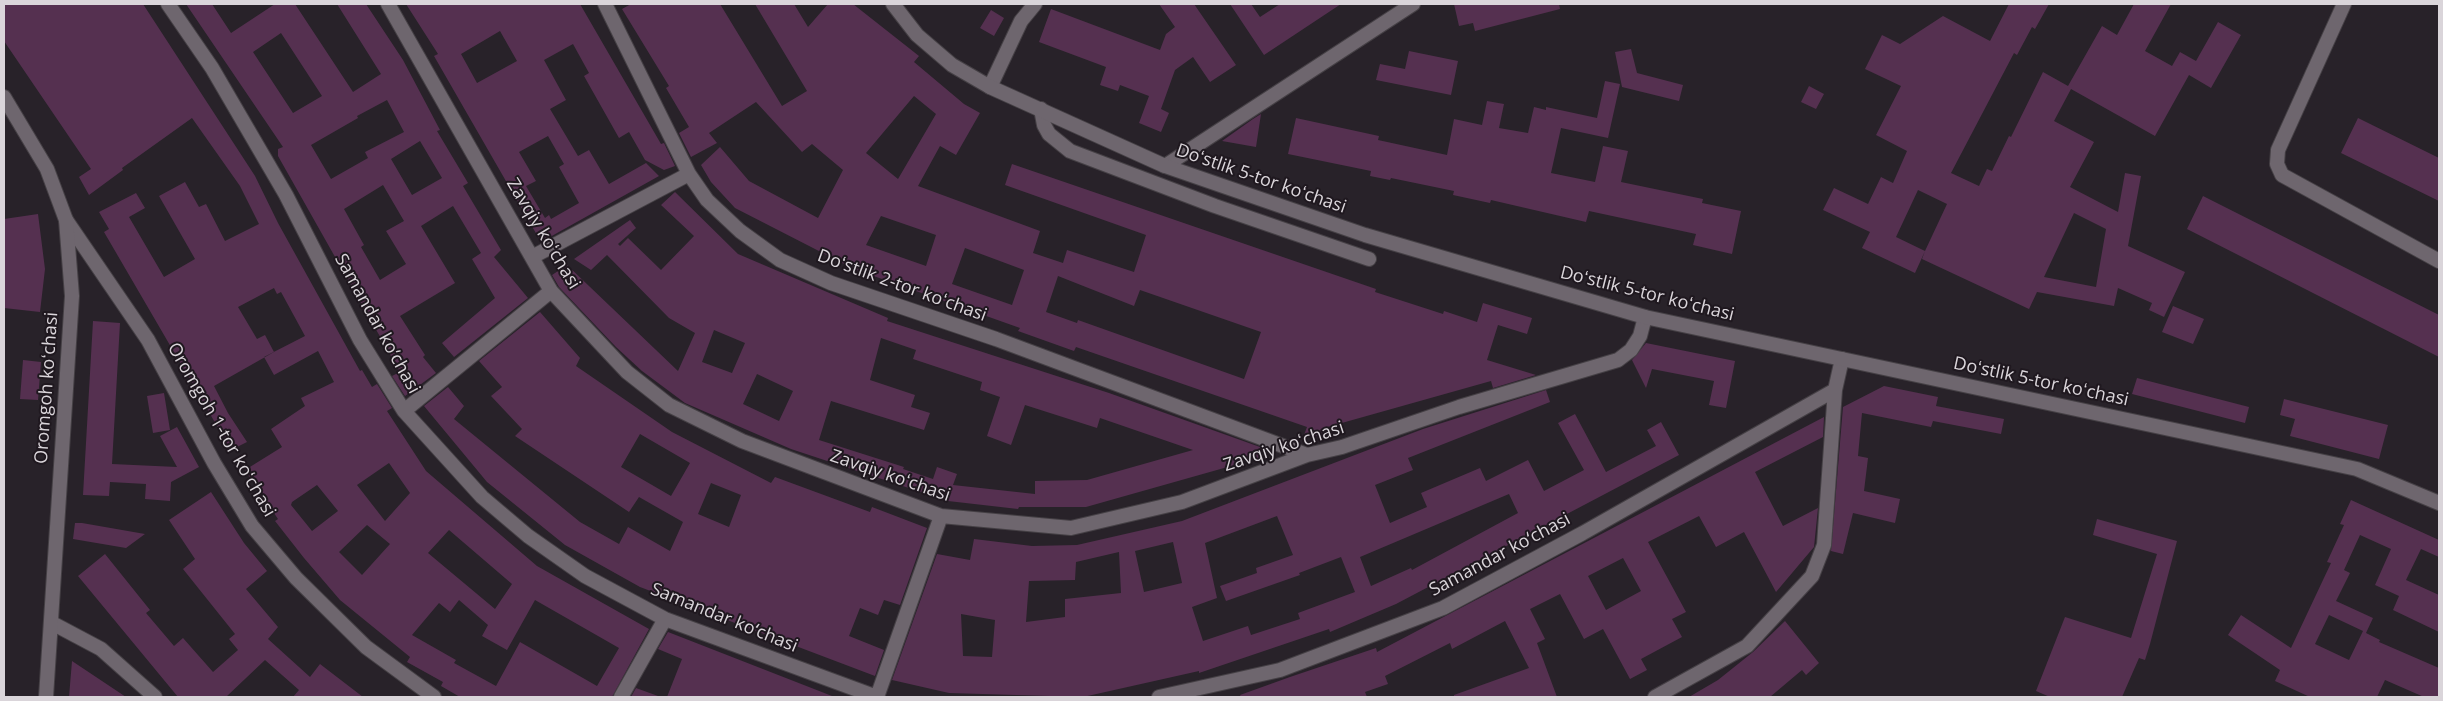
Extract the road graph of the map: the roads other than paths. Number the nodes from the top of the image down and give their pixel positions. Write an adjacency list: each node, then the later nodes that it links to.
1 (168, 4): 21 (street, Samandar ko‘chasi)
2 (388, 4): 14 (street, Zavqiy koʻchasi)
3 (605, 4): 12 (street, Doʻstlik 2-tor koʻchasi)
4 (893, 4): 8 (street, Doʻstlik 5-tor koʻchasi)
5 (1035, 4): 8 (street)
6 (1414, 4): 11 (street)
7 (2344, 4): 16 (street)
8 (990, 87): 10 (street, Doʻstlik 5-tor koʻchasi)
9 (4, 97): 13 (street, Oromgoh koʻchasi)
10 (1041, 109): 11 (street, Doʻstlik 5-tor koʻchasi); 15 (street)
11 (1165, 166): 18 (street, Doʻstlik 5-tor koʻchasi)
12 (689, 174): 14 (street); 22 (street, Doʻstlik 2-tor koʻchasi)
13 (66, 220): 26 (street, Oromgoh koʻchasi); 29 (street, Oromgoh 1-tor koʻchasi)
14 (532, 257): 17 (street, Zavqiy koʻchasi)
15 (1369, 259)
16 (2439, 261)
17 (550, 291): 21 (street); 24 (street, Zavqiy koʻchasi)
18 (1645, 317): 19 (street, Doʻstlik 5-tor koʻchasi); 22 (street, Zavqiy koʻchasi)
19 (1842, 359): 20 (street); 23 (street, Doʻstlik 5-tor koʻchasi)
20 (1835, 390): 32 (street, Samandar ko‘chasi); 33 (street)
21 (404, 411): 25 (street, Samandar ko‘chasi)
22 (1307, 455): 24 (street, Zavqiy koʻchasi)
23 (2439, 503)
24 (941, 516): 31 (street)
25 (665, 619): 30 (street); 31 (street, Samandar ko‘chasi)
26 (52, 623): 27 (street, Oromgoh koʻchasi); 28 (street)
27 (46, 697)
28 (155, 697)
29 (434, 697)
30 (621, 697)
31 (877, 697)
32 (1159, 697)
33 (1655, 697)

